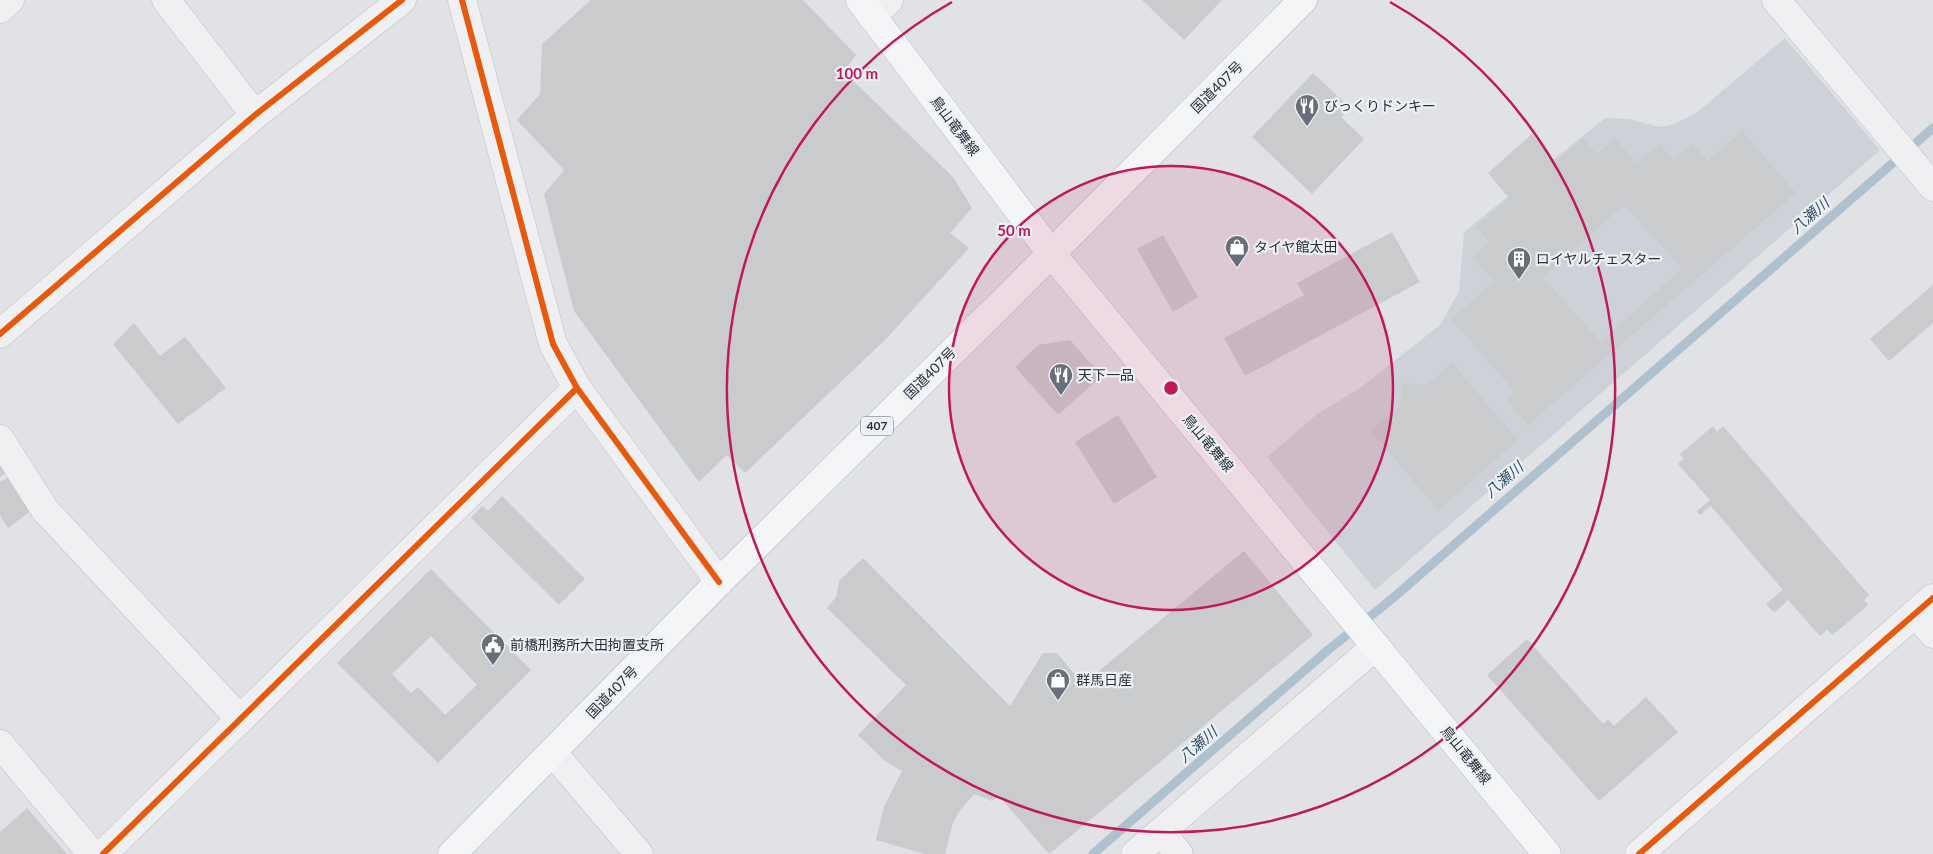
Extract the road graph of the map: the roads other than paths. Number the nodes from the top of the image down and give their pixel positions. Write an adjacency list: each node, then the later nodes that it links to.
1 (10, 0): 8 (street)
2 (166, 0): 9 (street)
3 (402, 0): 9 (street)
4 (462, 0): 13 (street)
5 (1304, 0): 11 (main road, 国道407号 / 407)
6 (1776, 0): 10 (street)
7 (874, 6): 11 (main road, 鳥山竜舞線)
8 (0, 9)
9 (255, 115): 12 (street)
10 (1933, 188)
11 (1051, 253): 15 (main road, 国道407号 / 407); 18 (main road, 鳥山竜舞線)
12 (0, 334)
13 (576, 388): 15 (street); 19 (street)
14 (0, 439): 19 (street)
15 (719, 582): 21 (main road, 国道407号 / 407)
16 (1924, 606): 17 (street); 30 (street)
17 (1933, 634)
18 (1374, 643): 22 (street); 29 (main road, 鳥山竜舞線)
19 (240, 719): 24 (street)
20 (0, 744): 23 (street)
21 (553, 753): 25 (main road, 国道407号 / 407); 26 (street)
22 (1161, 832): 27 (street); 28 (street)
23 (92, 854)
24 (103, 854)
25 (452, 854)
26 (639, 854)
27 (1135, 854)
28 (1179, 854)
29 (1547, 854)
30 (1639, 854)

